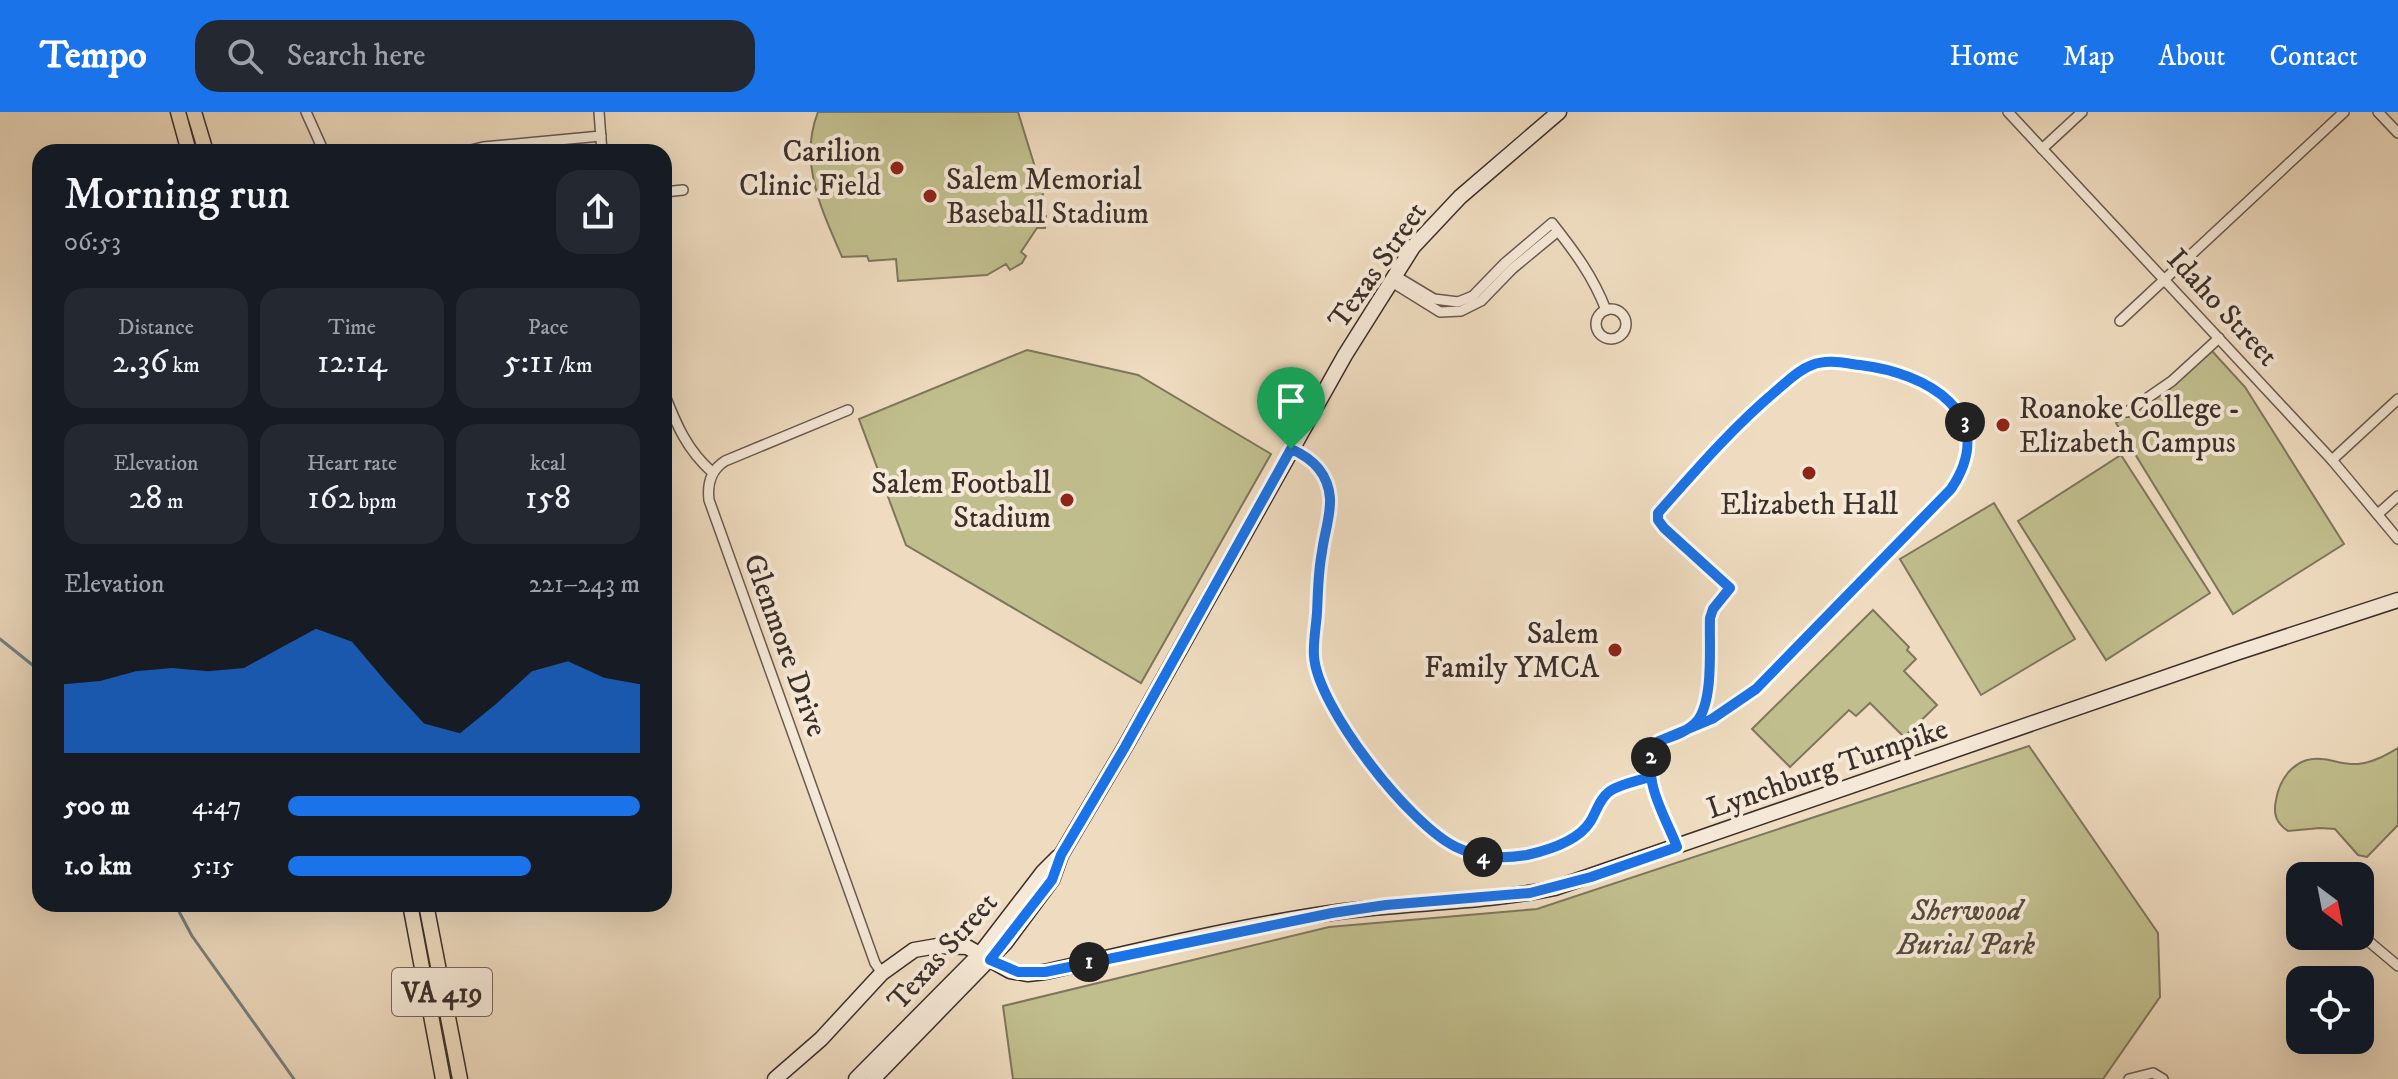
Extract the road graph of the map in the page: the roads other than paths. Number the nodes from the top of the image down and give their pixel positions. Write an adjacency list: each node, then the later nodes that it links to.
1 (178, 112): 12 (main road)
2 (194, 112): 13 (main road)
3 (306, 112): 14 (street)
4 (599, 112): 11 (street)
5 (1559, 112): 20 (main road, Texas Street)
6 (2008, 112): 17 (street, Idaho Street)
7 (2082, 112): 17 (street)
8 (2344, 112): 21 (street)
9 (2378, 112): 10 (street)
10 (2398, 133)
11 (601, 136): 15 (street); 16 (street)
12 (187, 144)
13 (204, 144)
14 (320, 144)
15 (515, 144)
16 (602, 144)
17 (2042, 149): 21 (street, Idaho Street)
18 (683, 190): 19 (street)
19 (672, 191)
20 (1392, 278): 22 (street); 29 (main road, Texas Street)
21 (2164, 280): 23 (street); 24 (street, Idaho Street)
22 (1606, 310)
23 (2120, 321)
24 (2219, 338): 28 (street); 30 (street, Idaho Street)
25 (2398, 399): 30 (street)
26 (848, 410): 31 (street)
27 (672, 411): 31 (street)
28 (2127, 412)
29 (1291, 449): 37 (street); 42 (main road, Texas Street)
30 (2332, 460): 33 (street, Idaho Street)
31 (712, 472): 44 (street, Glenmore Drive)
32 (2398, 496): 33 (street)
33 (2378, 514): 34 (street, Idaho Street)
34 (2396, 533)
35 (2398, 600): 38 (main road, Lynchburg Turnpike)
36 (1685, 731): 36 (street); 37 (street)
37 (1650, 777): 38 (street)
38 (1677, 847): 42 (main road, Lynchburg Turnpike)
39 (412, 912): 45 (main road, VA 419)
40 (428, 912): 46 (main road, VA 419)
41 (2374, 946): 43 (street)
42 (985, 957): 44 (main road, Lynchburg Turnpike); 48 (main road, Texas Street); 49 (main road, Texas Street)
43 (2398, 966)
44 (882, 973): 47 (main road, Lynchburg Turnpike)
45 (443, 1079)
46 (460, 1079)
47 (775, 1079)
48 (856, 1079)
49 (873, 1079)
50 (2129, 1079): 51 (street)
51 (2163, 1079)

